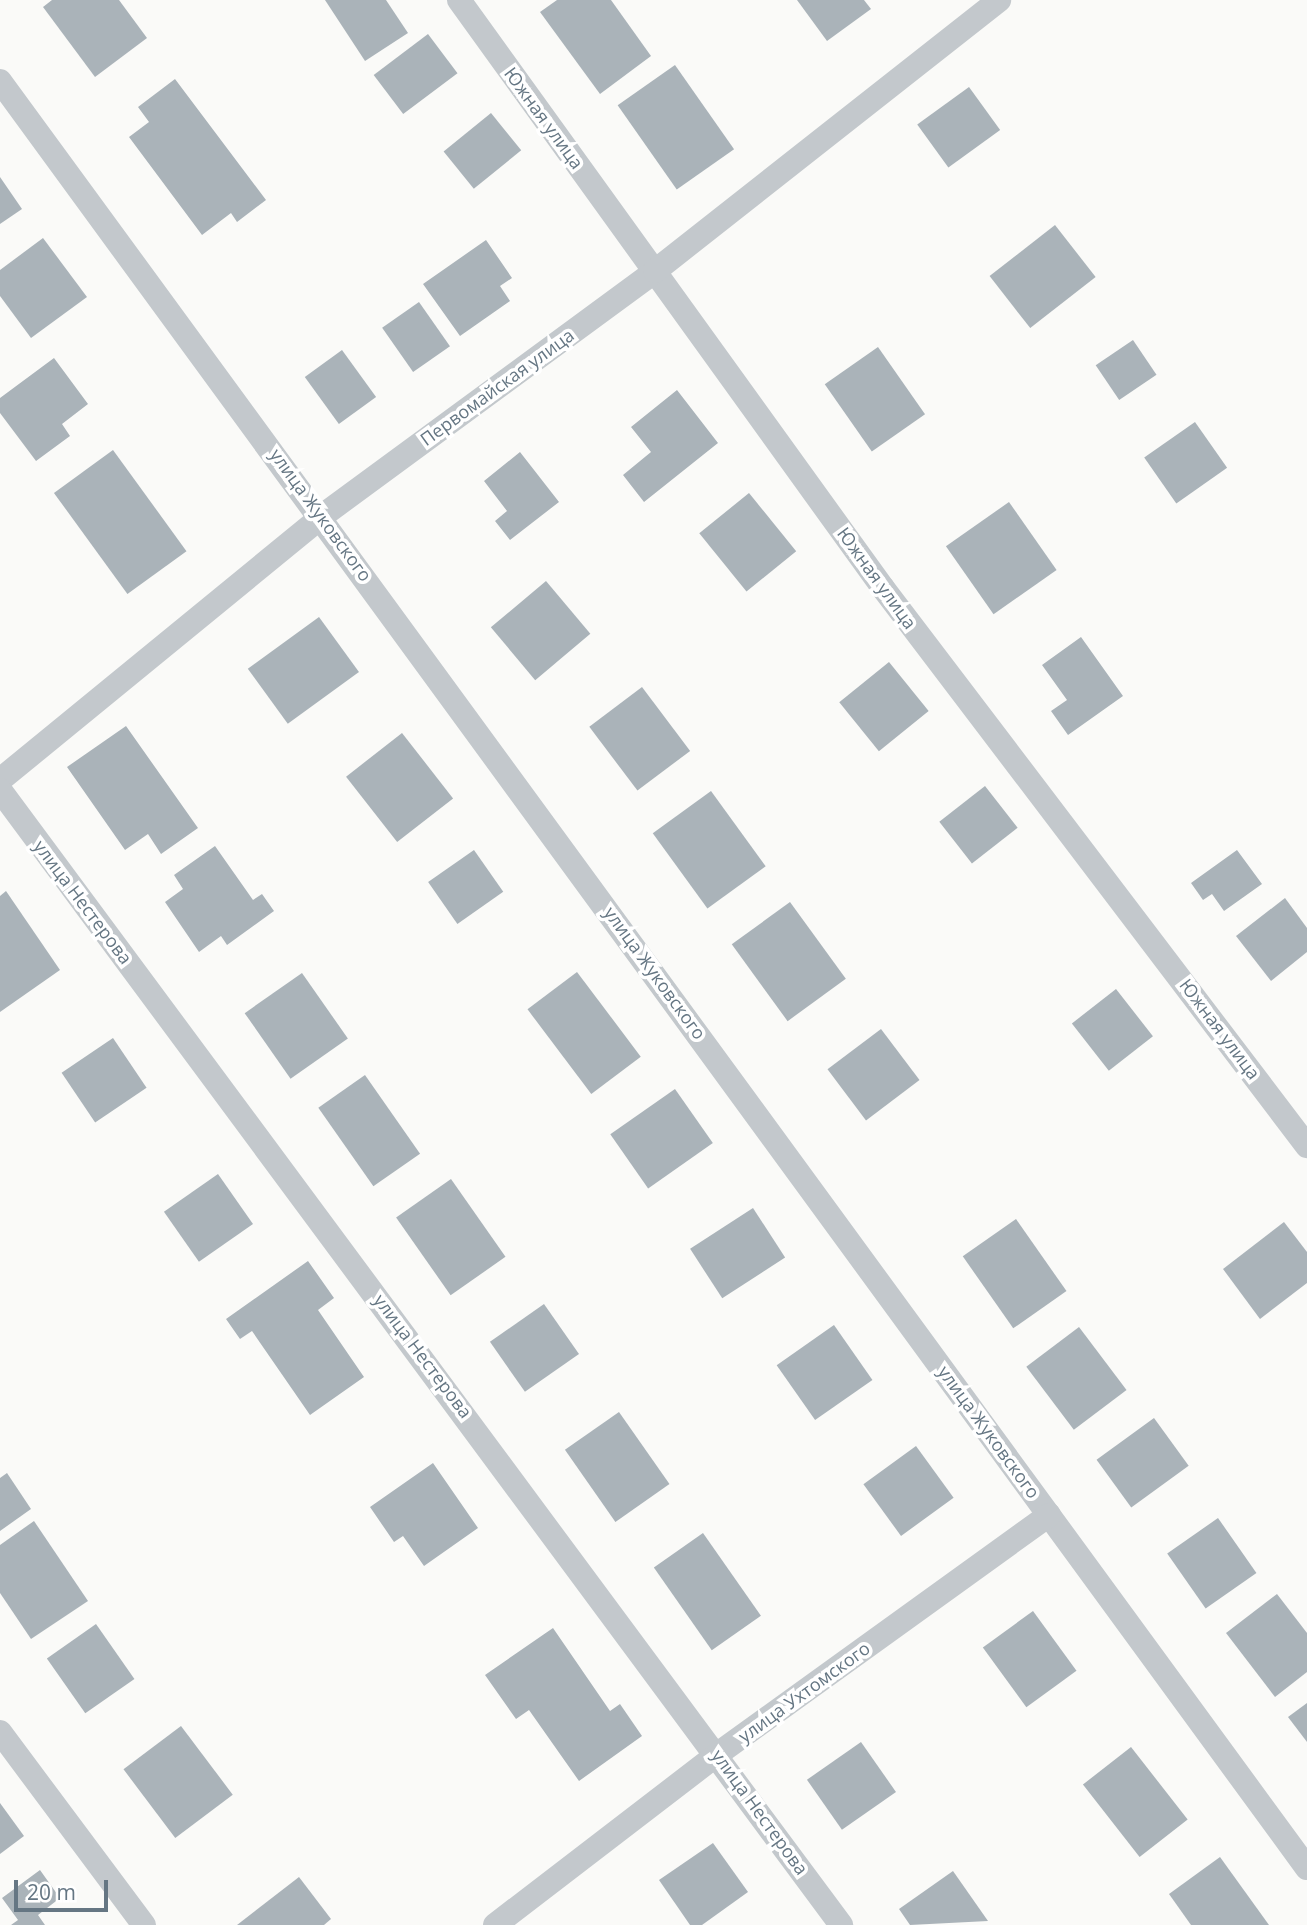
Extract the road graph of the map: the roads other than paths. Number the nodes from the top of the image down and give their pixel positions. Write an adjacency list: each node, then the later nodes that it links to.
1 (459, 0): 4 (street, Южная улица)
2 (999, 0): 4 (street, Первомайская улица)
3 (0, 81): 5 (street, улица Жуковского)
4 (655, 271): 5 (street, Первомайская улица); 8 (street, Южная улица)
5 (322, 516): 6 (street, Первомайская улица); 9 (street, улица Жуковского)
6 (0, 780)
7 (0, 790): 11 (street, улица Нестерова)
8 (1307, 1146)
9 (1049, 1515): 11 (street, улица Ухтомского); 12 (street, улица Жуковского)
10 (0, 1732): 13 (street)
11 (719, 1753): 14 (street, улица Ухтомского); 15 (street, улица Нестерова)
12 (1307, 1868)
13 (144, 1925)
14 (495, 1925)
15 (842, 1925)

